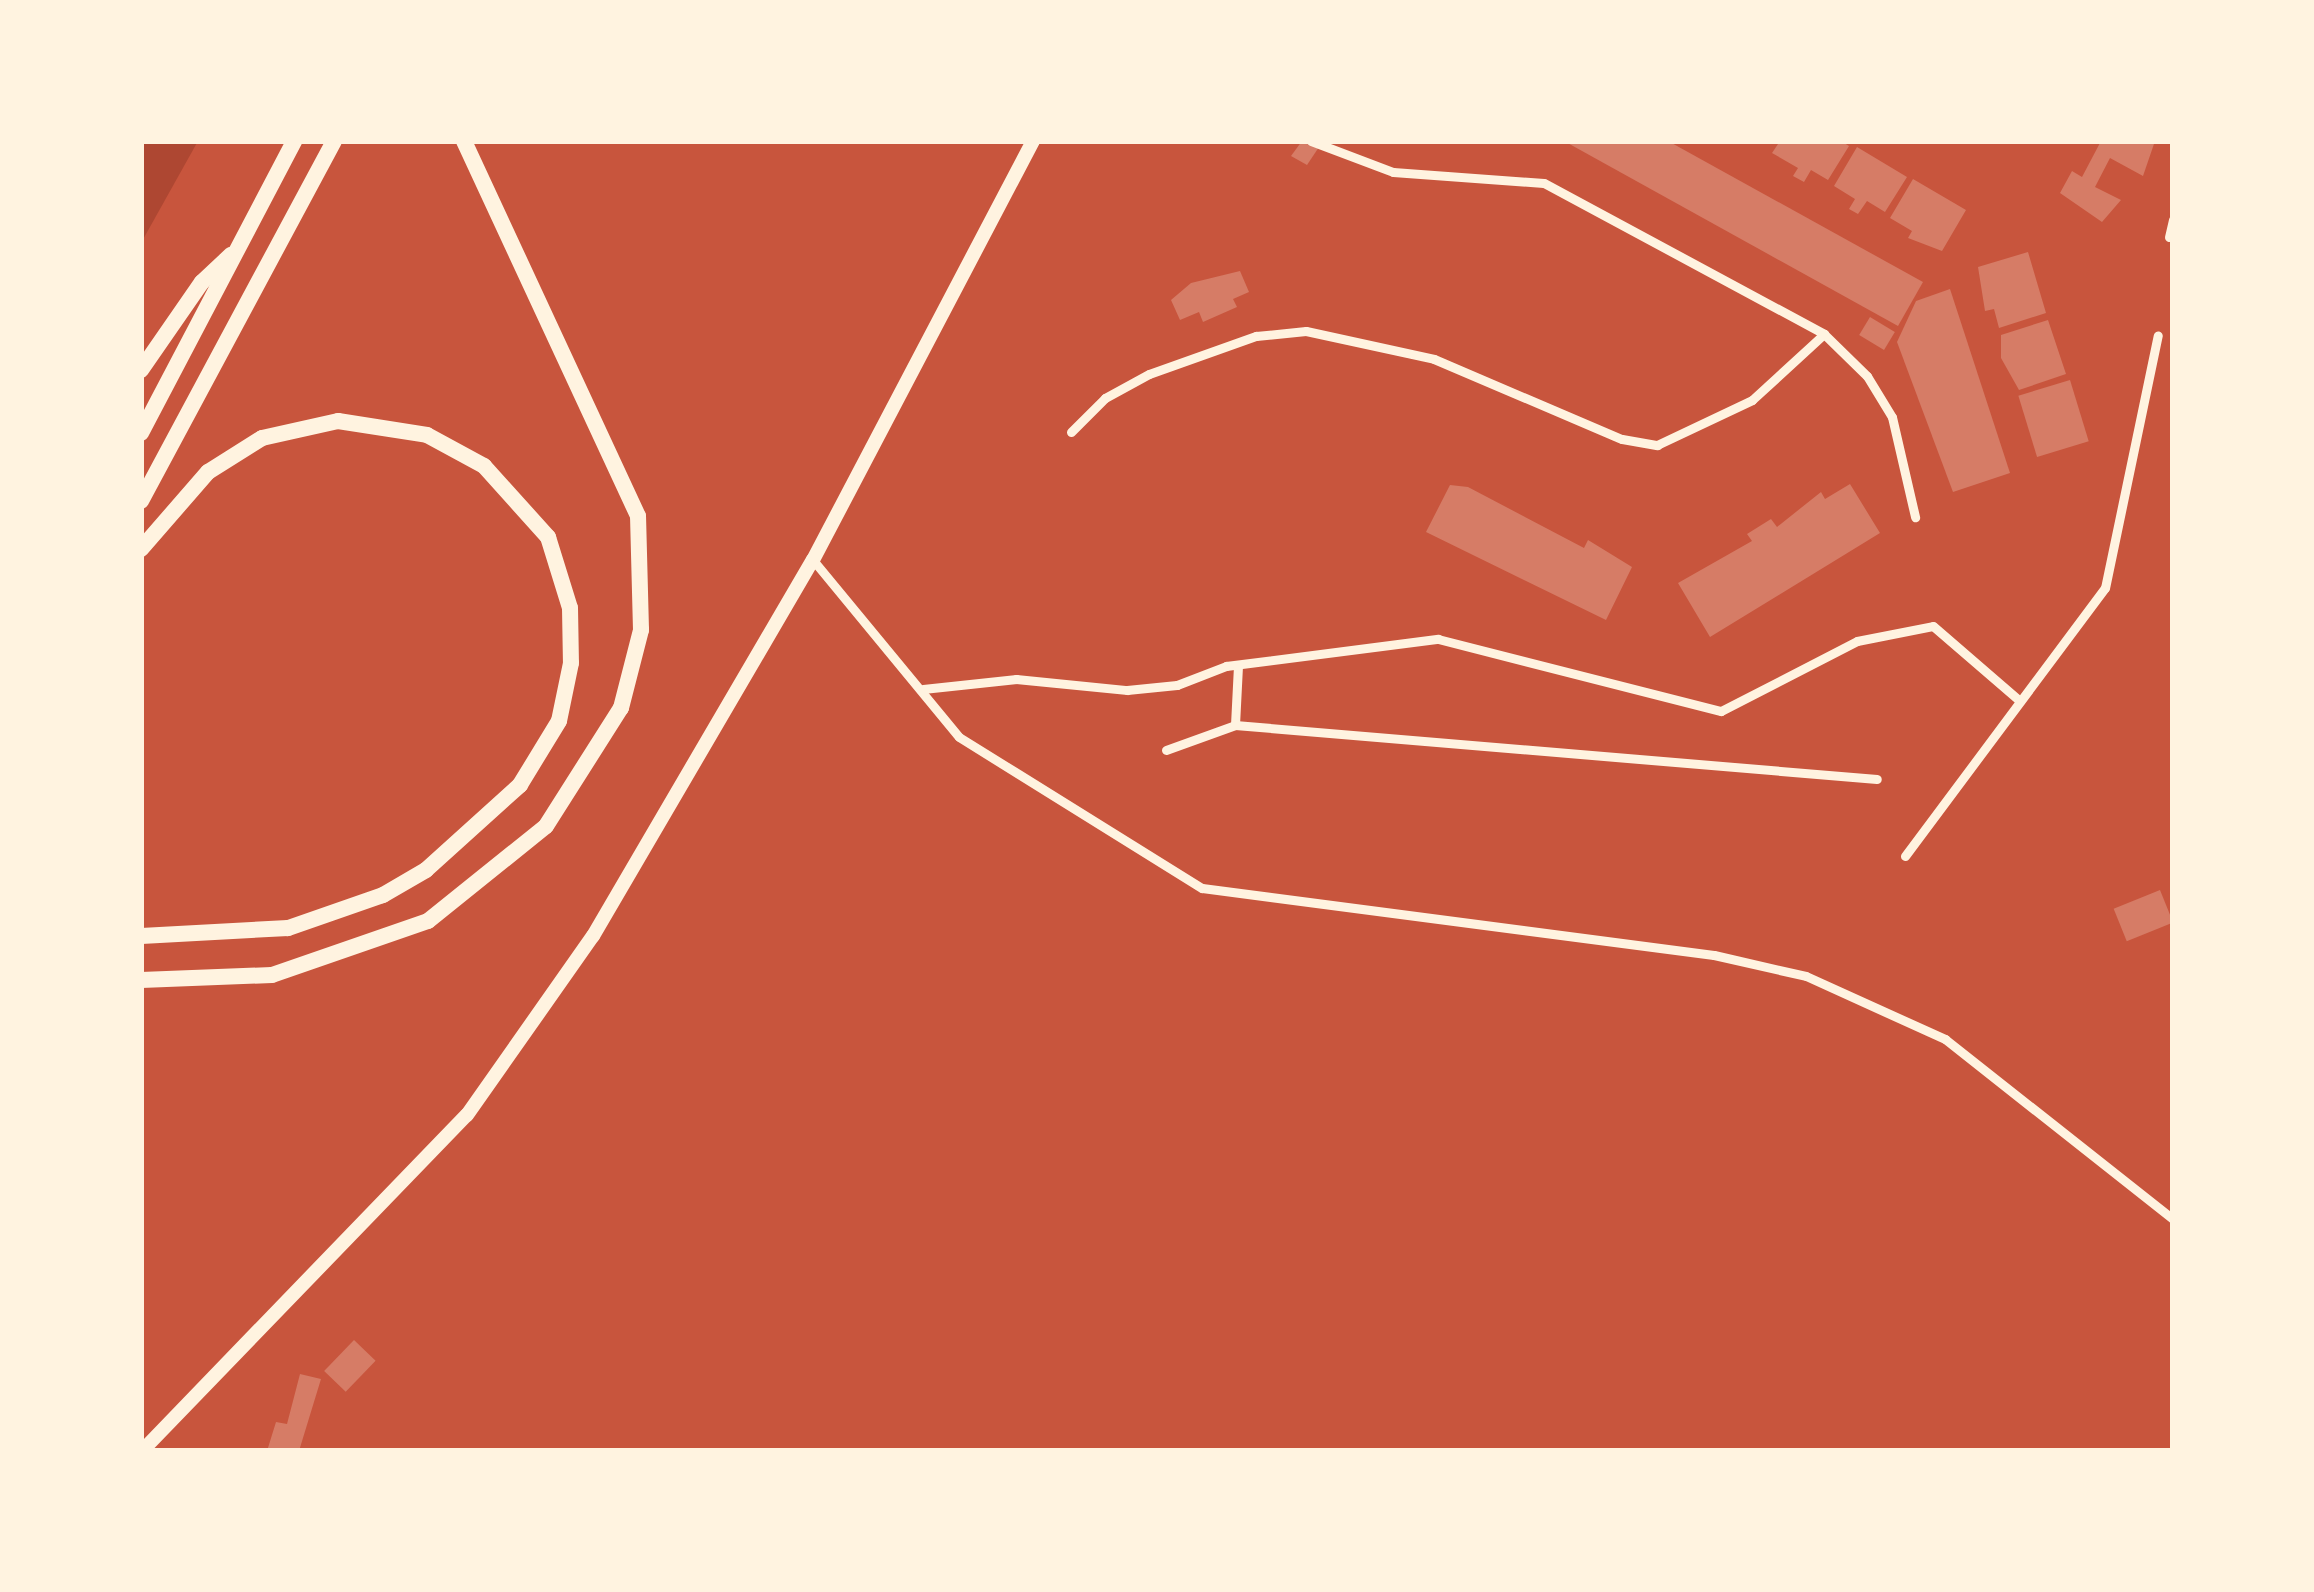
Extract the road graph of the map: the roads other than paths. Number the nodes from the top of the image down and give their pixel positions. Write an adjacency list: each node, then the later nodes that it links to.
1 (294, 141): 8 (highway)
2 (334, 141): 14 (highway)
3 (464, 141): 26 (highway)
4 (1033, 141): 17 (main road)
5 (1311, 141): 9 (street)
6 (2173, 220): 7 (street)
7 (2169, 237)
8 (245, 242): 11 (highway); 13 (highway)
9 (1824, 334): 12 (street); 15 (street)
10 (2158, 335): 20 (street)
11 (141, 370)
12 (1071, 432)
13 (141, 433)
14 (141, 501)
15 (1915, 517)
16 (141, 549): 25 (highway)
17 (813, 560): 19 (street); 28 (main road)
18 (1238, 664): 19 (street); 20 (street); 21 (street)
19 (923, 689): 27 (street)
20 (2020, 701): 24 (street)
21 (1235, 725): 22 (street); 23 (street)
22 (1166, 750)
23 (1877, 779)
24 (1905, 856)
25 (141, 936)
26 (141, 980)
27 (2173, 1219)
28 (142, 1451)

